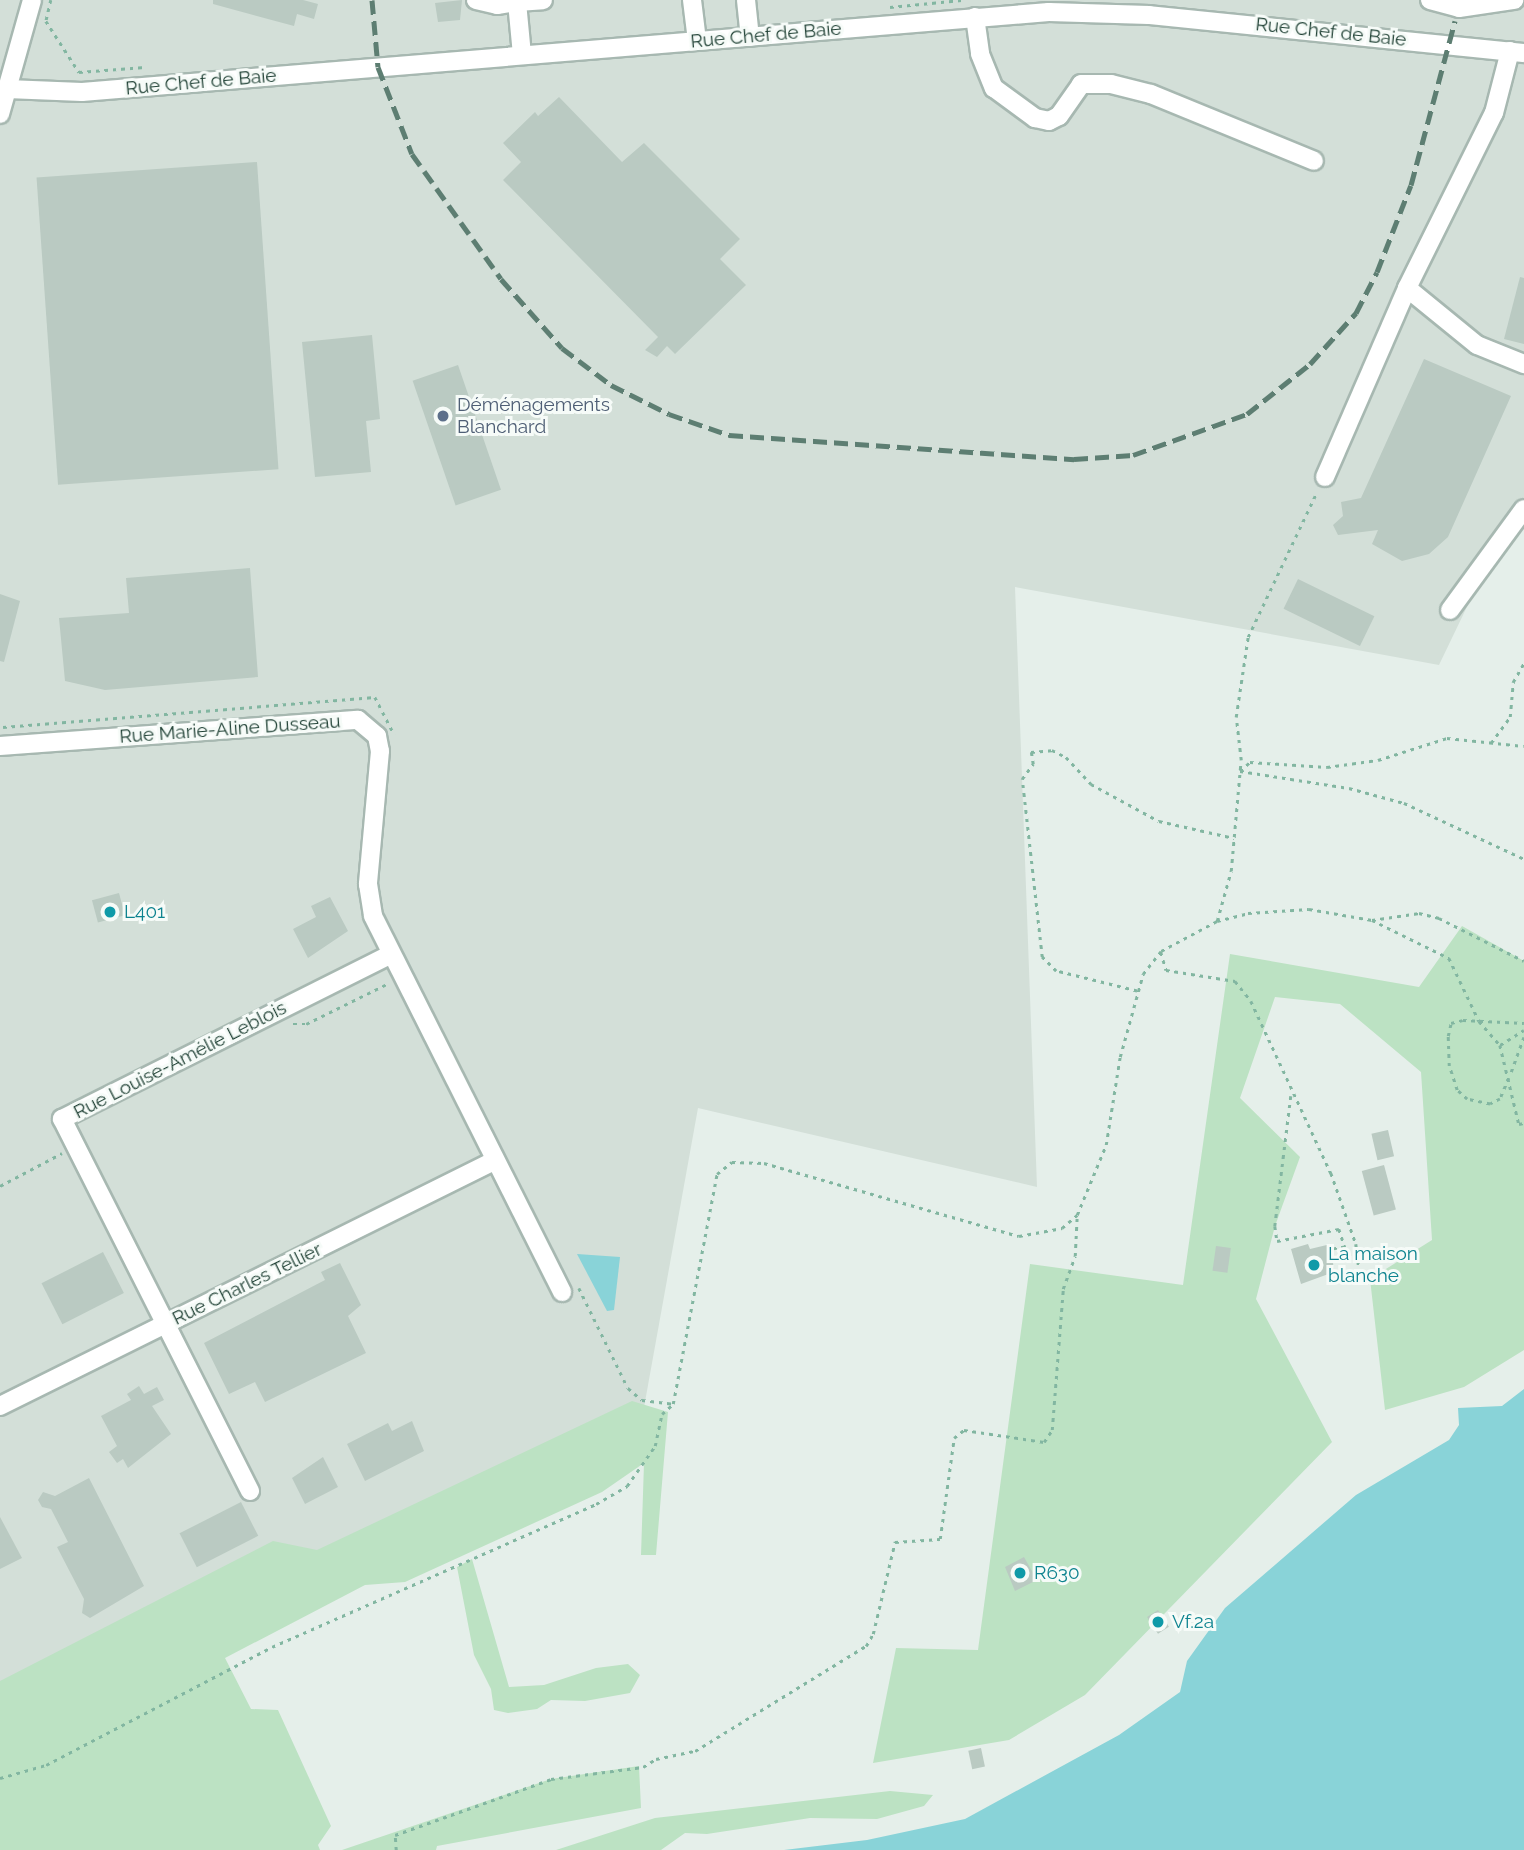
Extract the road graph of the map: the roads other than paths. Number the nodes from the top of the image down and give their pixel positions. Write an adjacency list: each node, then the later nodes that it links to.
1 (32, 0): 15 (street)
2 (477, 0): 8 (street)
3 (543, 0): 8 (street)
4 (692, 0): 12 (street)
5 (746, 0): 11 (street)
6 (1430, 0): 7 (street)
7 (1514, 0)
8 (517, 2): 14 (street)
9 (1048, 6): 10 (street, Rue Chef de Baie); 13 (street, Rue Chef de Baie)
10 (988, 11): 11 (street, Rue Chef de Baie); 17 (street)
11 (750, 37): 12 (street, Rue Chef de Baie)
12 (697, 41): 14 (street, Rue Chef de Baie)
13 (1517, 52): 18 (street)
14 (522, 55): 15 (street, Rue Chef de Baie)
15 (7, 89): 16 (street)
16 (0, 114)
17 (1314, 160)
18 (1407, 288): 19 (street); 20 (street)
19 (1524, 364)
20 (1325, 477)
21 (1524, 509): 22 (street)
22 (1450, 610)
23 (0, 746): 24 (street, Rue Marie-Aline Dusseau)
24 (390, 955): 25 (street, Rue Marie-Aline Dusseau); 27 (street, Rue Louise-Amélie Leblois)
25 (494, 1161): 26 (street, Rue Marie-Aline Dusseau); 27 (street, Rue Charles Tellier)
26 (562, 1292)
27 (166, 1324): 28 (street, Rue Charles Tellier); 29 (street, Rue Louise-Amélie Leblois)
28 (0, 1406)
29 (250, 1491)

